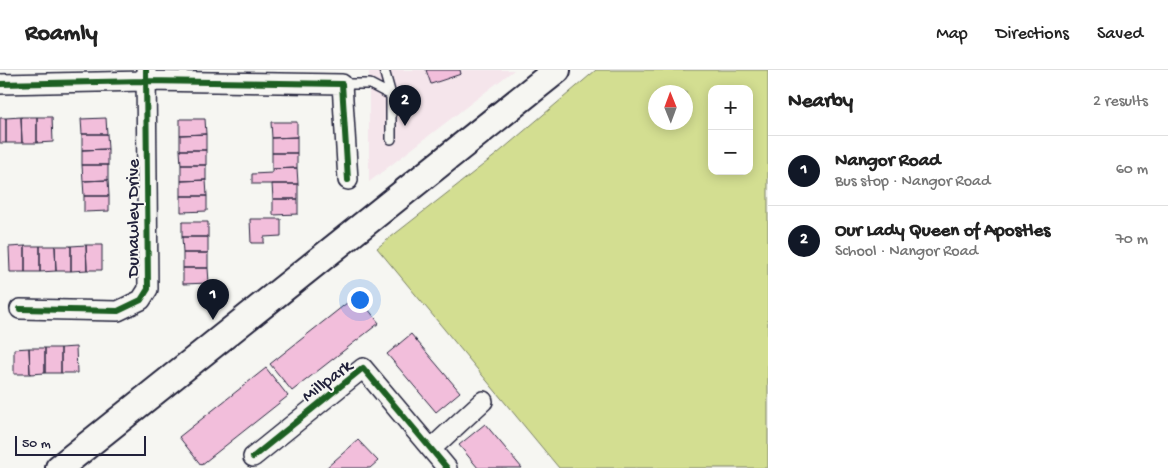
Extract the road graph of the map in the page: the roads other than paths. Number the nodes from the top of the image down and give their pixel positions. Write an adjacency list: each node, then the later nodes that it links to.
1 (384, 70): 6 (lane)
2 (557, 70): 13 (main road)
3 (146, 76): 4 (street); 5 (street); 9 (street, Dunawley Drive)
4 (0, 84)
5 (342, 84): 6 (lane); 8 (street)
6 (391, 95): 7 (lane)
7 (392, 139)
8 (348, 180)
9 (20, 309)
10 (483, 401): 11 (street)
11 (431, 449): 12 (street, Millpark); 14 (street, Millpark)
12 (253, 457)
13 (59, 468)
14 (447, 468)

